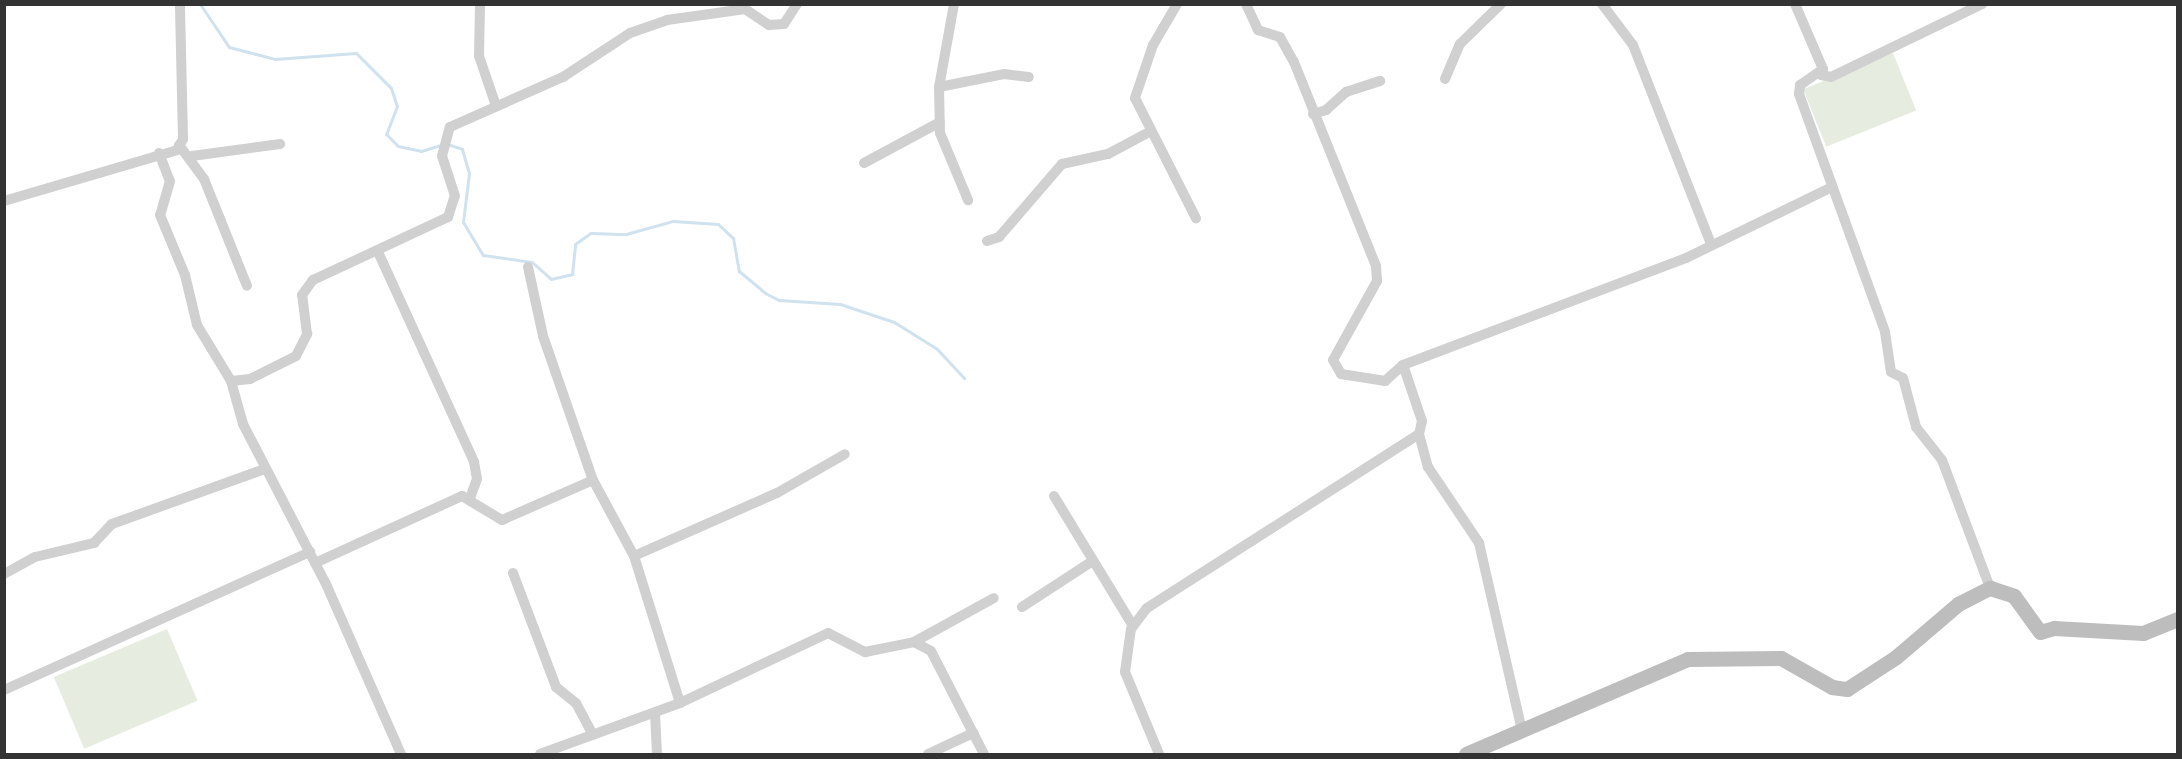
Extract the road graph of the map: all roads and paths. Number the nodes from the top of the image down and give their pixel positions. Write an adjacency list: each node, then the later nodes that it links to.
1 (180, 4): 21 (street)
2 (480, 4): 16 (street)
3 (796, 4): 16 (street)
4 (954, 4): 15 (street)
5 (1177, 4): 19 (street)
6 (1246, 4): 17 (street)
7 (1501, 4): 13 (street)
8 (1602, 4): 30 (street)
9 (1795, 4): 11 (street)
10 (1983, 4): 11 (street)
11 (1821, 75): 25 (street)
12 (1029, 77): 15 (street)
13 (1445, 79)
14 (1380, 81): 17 (street)
15 (939, 87): 18 (street)
16 (496, 106): 31 (street)
17 (1312, 114): 34 (street)
18 (940, 122): 24 (street); 26 (street)
19 (1149, 132): 28 (street); 29 (street)
20 (280, 144): 23 (street)
21 (179, 145): 22 (street); 23 (street)
22 (159, 153): 27 (street); 35 (street)
23 (192, 156): 33 (street)
24 (864, 163)
25 (1830, 188): 30 (street); 48 (street)
26 (968, 200)
27 (4, 201)
28 (1196, 218)
29 (987, 242)
30 (1711, 244): 34 (street)
31 (378, 252): 35 (street); 41 (street)
32 (528, 267): 39 (street)
33 (247, 286)
34 (1403, 365): 36 (street)
35 (231, 381): 38 (street)
36 (1419, 434): 52 (street); 57 (street)
37 (845, 454): 43 (street)
38 (265, 469): 42 (street); 47 (street)
39 (593, 480): 41 (street); 43 (street)
40 (1054, 496): 44 (street)
41 (470, 498): 45 (street)
42 (310, 552): 45 (street); 54 (street)
43 (634, 556): 55 (street)
44 (1091, 562): 50 (street); 52 (street)
45 (315, 563): 60 (street)
46 (513, 573): 59 (street)
47 (4, 574)
48 (1990, 588): 51 (street); 57 (street)
49 (994, 598): 53 (street)
50 (1022, 607)
51 (2178, 619)
52 (1133, 626): 65 (street)
53 (914, 642): 55 (street); 58 (street)
54 (4, 690)
55 (680, 703): 56 (street)
56 (656, 713): 59 (street); 62 (street)
57 (1522, 730): 66 (street)
58 (973, 733): 63 (street); 64 (street)
59 (593, 735): 61 (street)
60 (401, 754)
61 (540, 754)
62 (657, 754)
63 (928, 754)
64 (984, 754)
65 (1159, 754)
66 (1466, 754)

